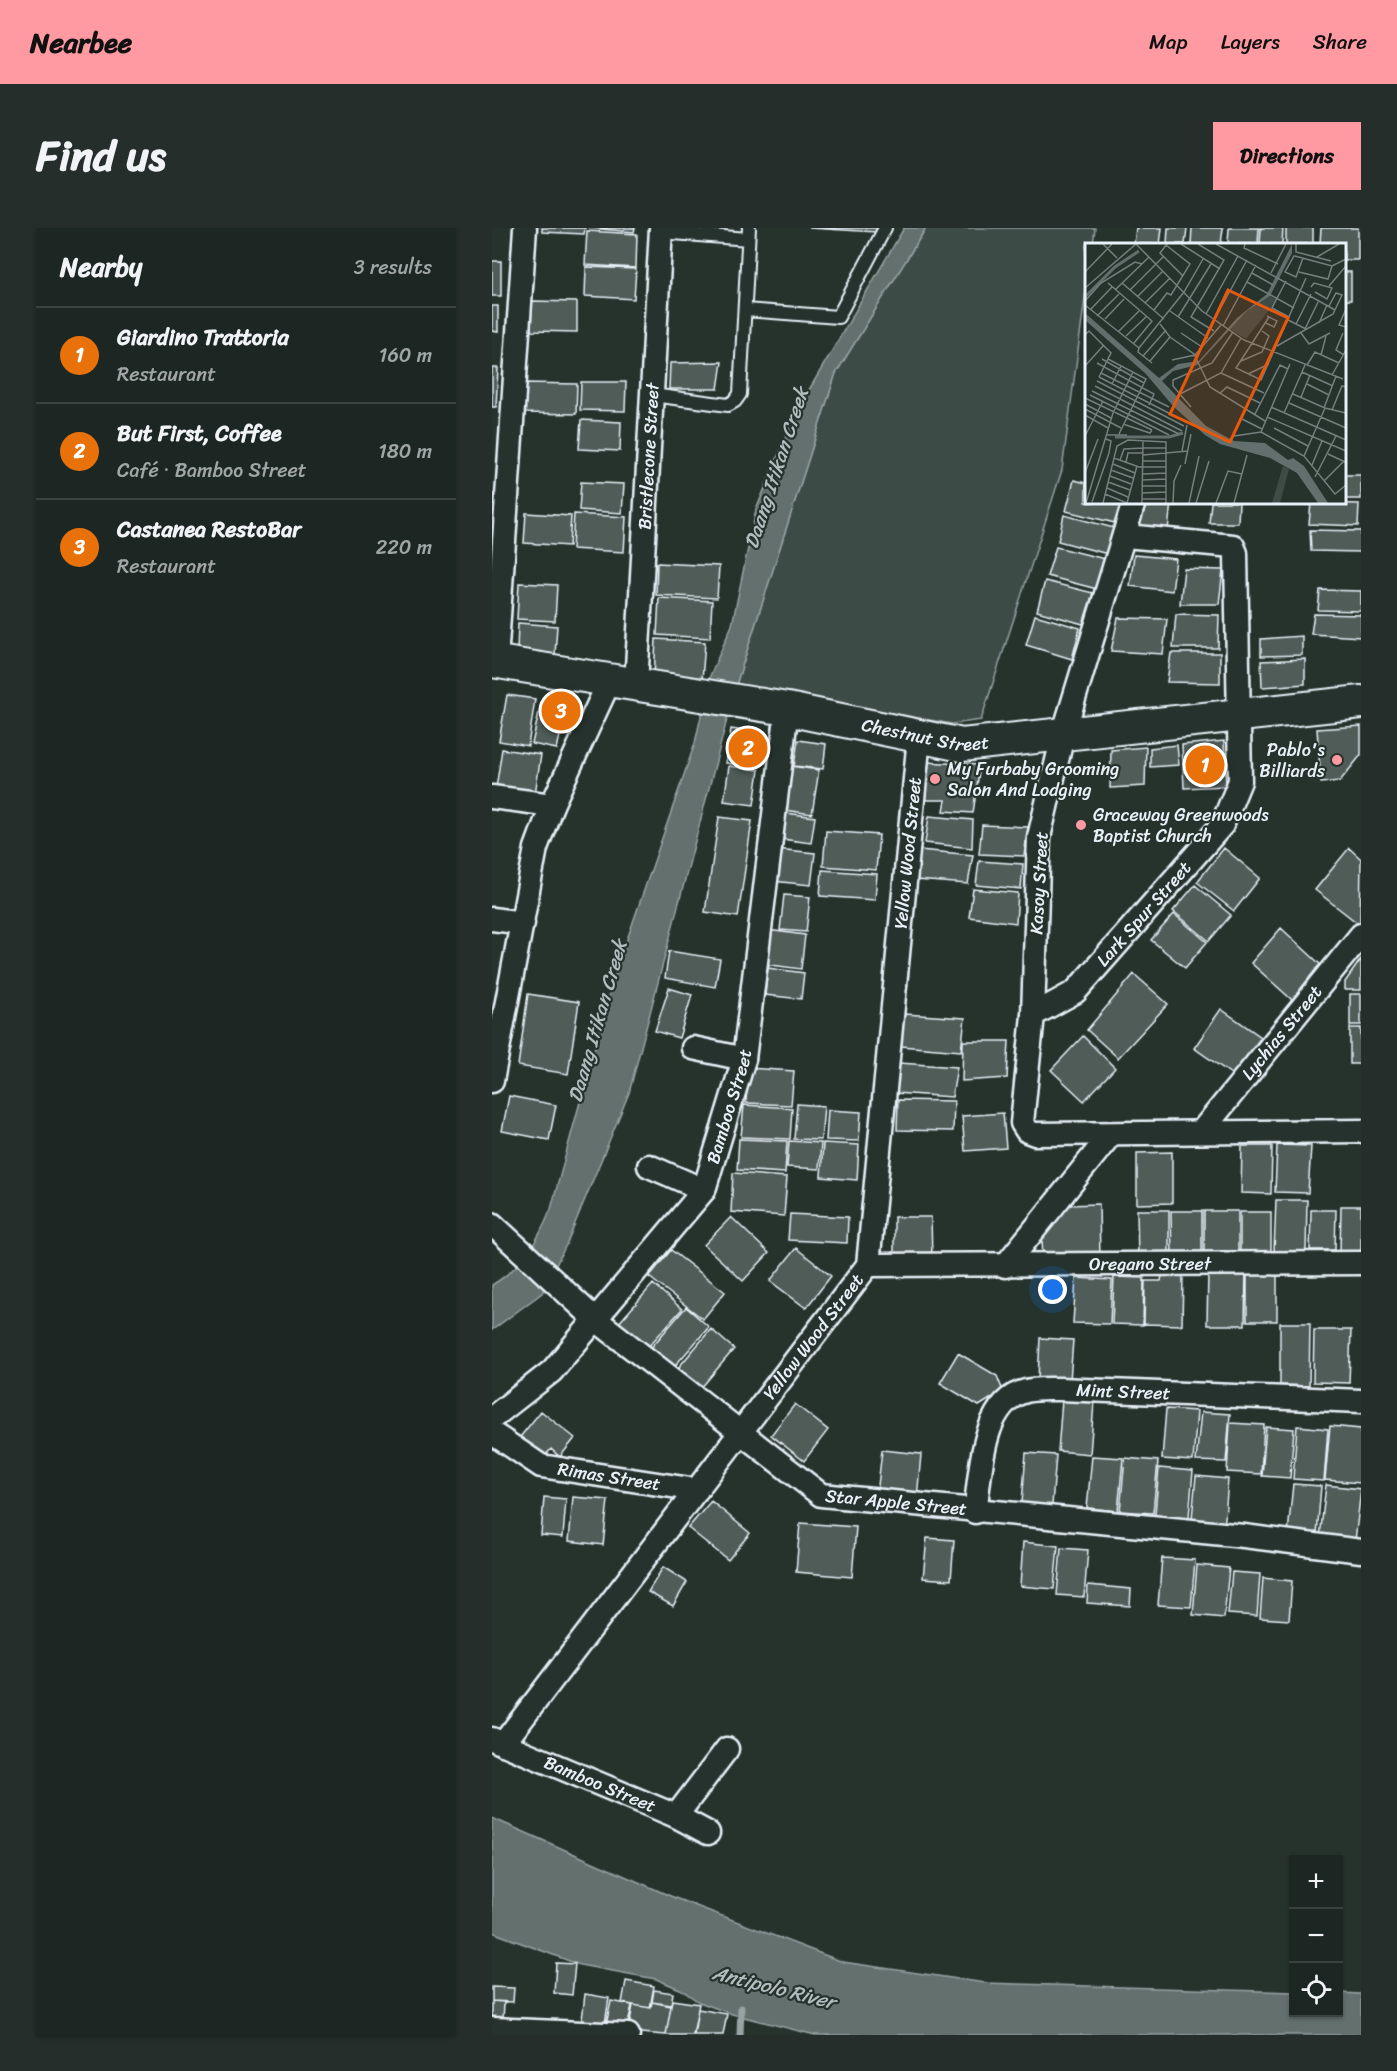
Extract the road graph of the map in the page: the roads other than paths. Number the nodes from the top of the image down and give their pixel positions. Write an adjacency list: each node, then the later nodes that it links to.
1 (525, 228): 9 (street)
2 (885, 228): 5 (lane)
3 (661, 230): 4 (lane); 6 (street, Bristlecone Street)
4 (749, 233): 5 (lane)
5 (745, 310): 6 (lane)
6 (652, 396): 10 (street, Bristlecone Street)
7 (1133, 504): 8 (street, Kasoy Street)
8 (1125, 536): 13 (street, Lark Spur Street); 14 (street, Kasoy Street)
9 (494, 661): 10 (street, Chestnut Street)
10 (622, 684): 12 (street, Chestnut Street); 17 (street, Bristlecone Street)
11 (1361, 702): 13 (street, Chestnut Street)
12 (787, 709): 15 (street, Chestnut Street); 24 (street, Bamboo Street)
13 (1237, 713): 14 (street, Chestnut Street); 21 (street, Lark Spur Street)
14 (1063, 735): 15 (street, Chestnut Street); 21 (street, Kasoy Street)
15 (919, 737): 33 (street, Yellow Wood Street)
16 (492, 797): 17 (street)
17 (552, 805): 19 (street, Bristlecone Street)
18 (492, 919): 19 (street)
19 (523, 923): 23 (street, Bristlecone Street)
20 (1361, 935): 27 (street, Lychias Street)
21 (1033, 1016): 28 (street, Kasoy Street)
22 (693, 1048): 24 (street)
23 (494, 1058): 25 (street, Bristlecone Street)
24 (744, 1059): 30 (street, Bamboo Street)
25 (492, 1082)
26 (1361, 1131): 27 (street)
27 (1202, 1132): 28 (street)
28 (1111, 1134): 34 (street)
29 (649, 1166): 30 (street)
30 (704, 1190): 35 (street, Bamboo Street)
31 (492, 1224): 35 (street, Star Apple Street)
32 (1361, 1263): 34 (street, Oregano Street)
33 (868, 1265): 34 (street, Oregano Street); 38 (street, Yellow Wood Street)
34 (1005, 1266)
35 (596, 1319): 37 (street, Bamboo Street); 38 (street, Star Apple Street)
36 (1361, 1401): 41 (street, Mint Street)
37 (492, 1418)
38 (742, 1432): 40 (street, Yellow Wood Street); 41 (street, Star Apple Street)
39 (492, 1433): 40 (street, Rimas Street)
40 (697, 1490): 43 (street, Yellow Wood Street)
41 (975, 1512): 42 (street, Star Apple Street)
42 (1361, 1551)
43 (497, 1742): 45 (street, Bamboo Street)
44 (727, 1749): 45 (street)
45 (676, 1816): 46 (street, Bamboo Street)
46 (708, 1833)
47 (492, 2029): 48 (street)
48 (628, 2035)

